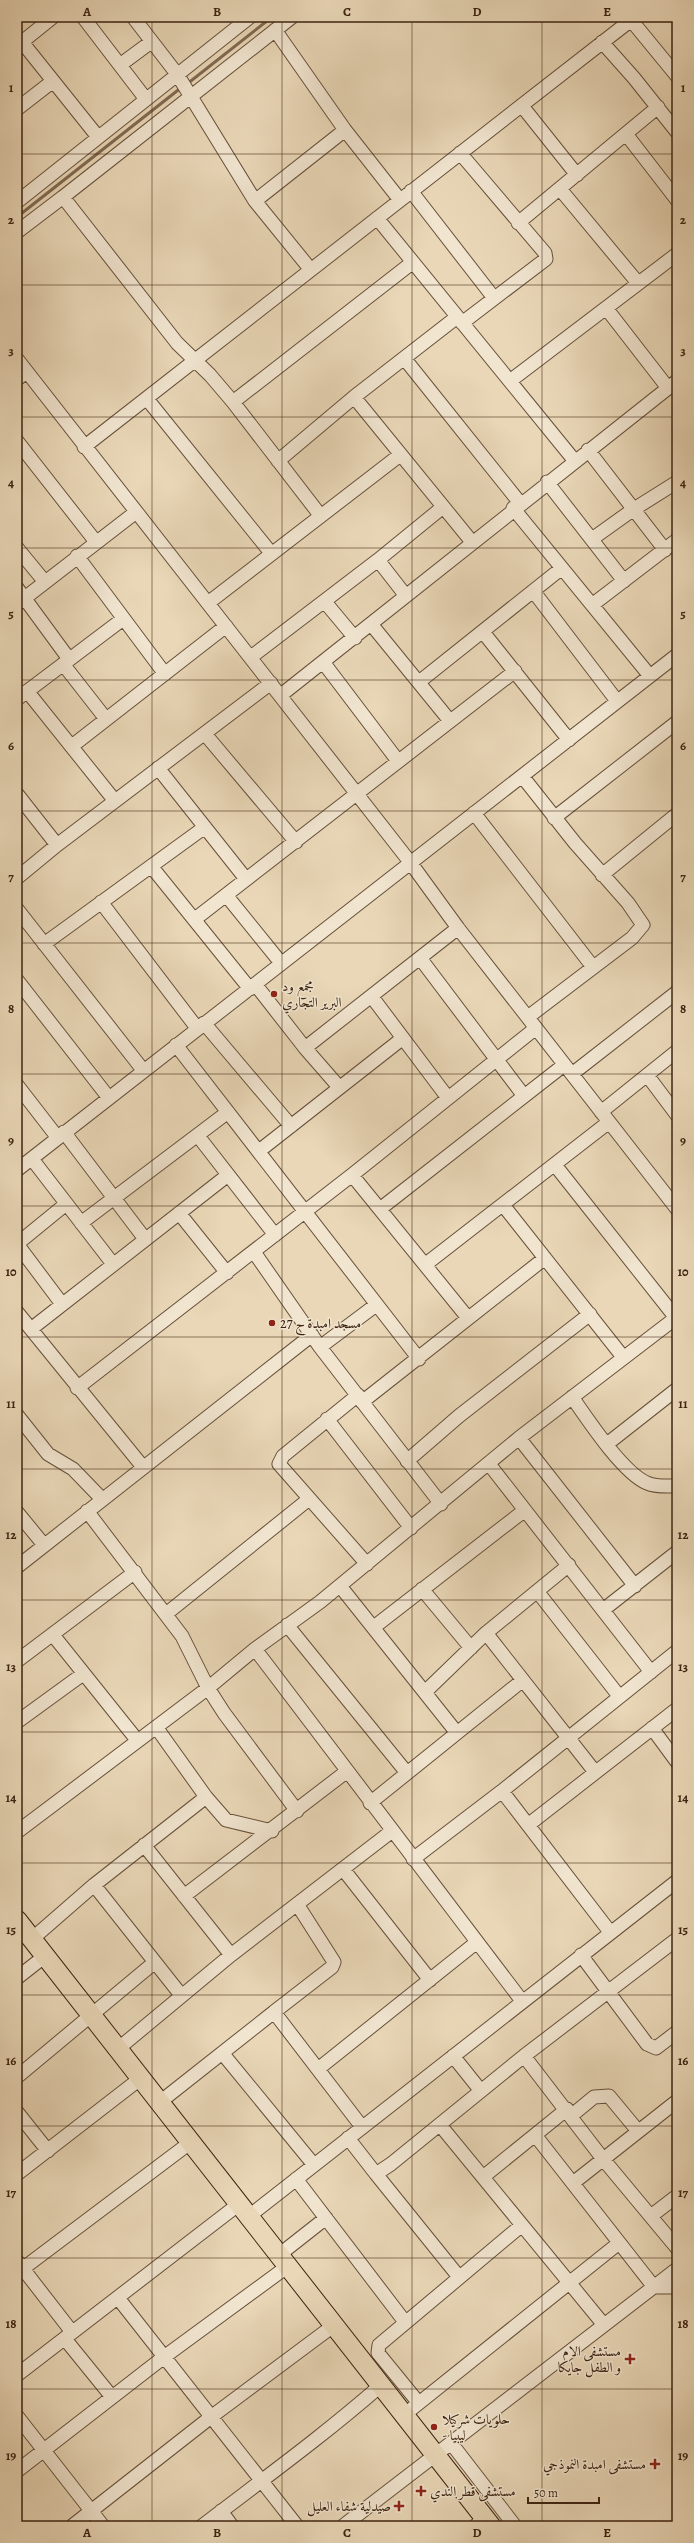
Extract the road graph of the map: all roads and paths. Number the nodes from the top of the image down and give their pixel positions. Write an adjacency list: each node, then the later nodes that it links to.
1 (53, 17): 10 (street)
2 (83, 17): 11 (street)
3 (132, 17): 8 (street)
4 (250, 17): 12 (street)
5 (292, 17): 7 (street)
6 (633, 18): 9 (street); 13 (street)
7 (276, 30): 15 (street); 20 (street)
8 (151, 42): 11 (street); 12 (street)
9 (602, 42): 17 (street); 18 (street)
10 (20, 44): 14 (street)
11 (120, 65): 16 (street)
12 (177, 74): 15 (street); 16 (street)
13 (677, 76)
14 (53, 81): 19 (street); 23 (street)
15 (192, 96): 28 (street); 31 (street)
16 (145, 98): 23 (street)
17 (522, 106): 24 (street); 25 (street)
18 (658, 107): 21 (street); 22 (street)
19 (17, 109)
20 (345, 130): 29 (street); 31 (street)
21 (677, 132)
22 (626, 134): 25 (street); 30 (street)
23 (98, 137): 32 (street)
24 (460, 153): 27 (street); 34 (street)
25 (577, 175): 26 (street)
26 (560, 189): 34 (street); 39 (street)
27 (411, 191): 29 (street); 40 (street)
28 (63, 198): 35 (street); 45 (street)
29 (400, 200): 33 (street)
30 (677, 200)
31 (255, 201): 38 (street)
32 (17, 202)
33 (377, 218): 37 (street); 38 (street)
34 (518, 223): 40 (street)
35 (17, 232)
36 (677, 254): 39 (street)
37 (413, 262): 42 (street); 51 (street)
38 (311, 270): 45 (street)
39 (638, 283): 41 (street)
40 (494, 298): 42 (street)
41 (606, 308): 47 (street); 48 (street)
42 (459, 320): 43 (street); 47 (street)
43 (404, 358): 49 (street); 60 (street)
44 (17, 359): 46 (street)
45 (194, 361): 50 (street); 51 (street)
46 (22, 376): 53 (street)
47 (510, 381): 56 (street)
48 (672, 384): 54 (street)
49 (354, 396): 55 (street); 57 (street)
50 (147, 399): 53 (street); 71 (street)
51 (232, 402): 57 (street)
52 (17, 441): 67 (street)
53 (84, 447): 63 (street)
54 (588, 450): 56 (street); 62 (street)
55 (400, 455): 61 (street); 64 (street)
56 (574, 460): 58 (street)
57 (278, 461): 64 (street)
58 (547, 482): 60 (street); 65 (street)
59 (677, 482): 62 (street)
60 (517, 506): 68 (street); 74 (street)
61 (443, 507): 68 (street); 73 (street)
62 (634, 509): 65 (street); 70 (street)
63 (136, 512): 67 (street); 81 (street)
64 (320, 515): 71 (street)
65 (592, 540): 75 (street)
66 (677, 540): 70 (street)
67 (96, 542): 72 (street)
68 (472, 542): 78 (street)
69 (17, 548): 76 (street)
70 (665, 550): 75 (street)
71 (271, 553): 81 (street)
72 (77, 556): 76 (street); 83 (street)
73 (378, 560): 78 (street); 80 (street)
74 (562, 568): 77 (street); 82 (street)
75 (624, 581): 82 (street)
76 (45, 582): 79 (street)
77 (534, 592): 86 (street); 99 (street)
78 (406, 596): 84 (street)
79 (20, 597): 90 (street)
80 (325, 602): 87 (street); 89 (street)
81 (208, 603): 85 (street)
82 (592, 605): 94 (street)
83 (123, 619): 90 (street); 93 (street)
84 (370, 624): 87 (street); 95 (street)
85 (226, 626): 89 (street); 93 (street)
86 (484, 632): 92 (street); 95 (street)
87 (355, 638): 91 (street)
88 (677, 655): 94 (street)
89 (251, 657): 96 (street)
90 (66, 661): 97 (street); 100 (street)
91 (323, 662): 98 (street); 106 (street)
92 (515, 671): 101 (street); 104 (street)
93 (165, 674): 100 (street)
94 (650, 676): 99 (street)
95 (419, 682): 101 (street)
96 (271, 683): 98 (street); 103 (street)
97 (22, 695): 105 (street)
98 (280, 695): 110 (street)
99 (617, 701): 104 (street)
100 (106, 719): 105 (street)
101 (450, 721): 106 (street)
102 (677, 722): 114 (street)
103 (205, 734): 107 (street); 116 (street)
104 (569, 740): 108 (street)
105 (72, 746): 111 (street)
106 (398, 761): 110 (street)
107 (158, 768): 111 (street); 115 (street)
108 (522, 776): 112 (street); 114 (street)
109 (17, 794): 117 (street)
110 (358, 794): 116 (street); 118 (street)
111 (115, 801): 117 (street)
112 (474, 813): 118 (street); 132 (street)
113 (677, 815): 120 (street)
114 (554, 818): 120 (street)
115 (205, 827): 119 (street); 122 (street)
116 (296, 842): 122 (street)
117 (57, 845): 121 (street)
118 (410, 862): 128 (street); 131 (street)
119 (151, 866): 124 (street); 126 (street)
120 (602, 875): 132 (street)
121 (17, 878)
122 (246, 879): 123 (street)
123 (226, 895): 126 (street); 131 (street)
124 (100, 902): 129 (street); 138 (street)
125 (17, 909): 127 (street)
126 (195, 919): 134 (street)
127 (21, 923): 129 (street)
128 (458, 928): 130 (street); 137 (street)
129 (44, 944): 146 (street)
130 (420, 958): 136 (street); 144 (street)
131 (281, 963): 134 (street)
132 (593, 967): 137 (street)
133 (17, 980): 151 (street)
134 (252, 987): 138 (street); 142 (street)
135 (677, 992): 145 (street)
136 (372, 997): 140 (street); 142 (street)
137 (528, 1017): 139 (street)
138 (201, 1025): 141 (street); 156 (street)
139 (536, 1028): 144 (street); 145 (street)
140 (403, 1038): 148 (street); 152 (street)
141 (176, 1045): 146 (street); 153 (street)
142 (305, 1048): 148 (street)
143 (677, 1051): 147 (street)
144 (497, 1059): 150 (street); 152 (street)
145 (568, 1069): 150 (street); 155 (street)
146 (143, 1070): 151 (street)
147 (647, 1075): 154 (street); 155 (street)
148 (339, 1087): 156 (street)
149 (19, 1091): 157 (street)
150 (524, 1096): 169 (street)
151 (109, 1098): 157 (street)
152 (448, 1098): 164 (street)
153 (228, 1112): 158 (street); 159 (street)
154 (677, 1115)
155 (605, 1117): 161 (street); 168 (street)
156 (291, 1126): 159 (street)
157 (61, 1135): 160 (street); 165 (street)
158 (198, 1136): 163 (street); 165 (street)
159 (259, 1151): 170 (street)
160 (32, 1159): 162 (street); 166 (street)
161 (555, 1165): 167 (street); 185 (street)
162 (17, 1170)
163 (228, 1175): 171 (street); 173 (street)
164 (352, 1175): 169 (street); 170 (street)
165 (114, 1199): 172 (street); 174 (street)
166 (66, 1204): 172 (street); 175 (street)
167 (503, 1205): 177 (street); 179 (street)
168 (677, 1208)
169 (380, 1209): 179 (street)
170 (304, 1212): 173 (street); 182 (street)
171 (179, 1213): 174 (street); 180 (street)
172 (81, 1223): 178 (street)
173 (275, 1235): 176 (street)
174 (145, 1239): 178 (street)
175 (17, 1244): 181 (street)
176 (254, 1252): 180 (street); 188 (street)
177 (545, 1258): 184 (street); 186 (street)
178 (113, 1264): 181 (street)
179 (426, 1264): 186 (street)
180 (227, 1273): 192 (street)
181 (62, 1304): 187 (street)
182 (376, 1305): 189 (street); 191 (street)
183 (17, 1312): 187 (street)
184 (590, 1314): 190 (street); 200 (street)
185 (677, 1317): 190 (street)
186 (468, 1318): 191 (street)
187 (24, 1327): 192 (street)
188 (312, 1335): 189 (street); 202 (street)
189 (320, 1347): 195 (street)
190 (623, 1357): 194 (street)
191 (419, 1359): 195 (street)
192 (77, 1388): 202 (street)
193 (677, 1389): 199 (street)
194 (572, 1397): 198 (street); 199 (street)
195 (360, 1398): 197 (street); 200 (street)
196 (18, 1417): 204 (street)
197 (327, 1419): 205 (street); 210 (street)
198 (519, 1438): 201 (street); 218 (street)
199 (606, 1444): 203 (street)
200 (407, 1461): 206 (street)
201 (489, 1464): 206 (street); 207 (street)
202 (144, 1467): 204 (street)
203 (676, 1486)
204 (102, 1499): 208 (street)
205 (309, 1499): 213 (street); 222 (street)
206 (441, 1504): 210 (street)
207 (525, 1510): 214 (street); 219 (street)
208 (87, 1511): 211 (street); 216 (street)
209 (17, 1512): 211 (street)
210 (411, 1528): 213 (street)
211 (44, 1545): 215 (street)
212 (677, 1552): 218 (street)
213 (367, 1564): 217 (street)
214 (569, 1565): 220 (street); 221 (street)
215 (17, 1567)
216 (134, 1572): 222 (street); 226 (street)
217 (340, 1586): 223 (street); 224 (street)
218 (635, 1586): 221 (street)
219 (422, 1589): 224 (street); 227 (street)
220 (537, 1591): 225 (street); 236 (street)
221 (603, 1610): 231 (street)
222 (166, 1614): 234 (street)
223 (287, 1625): 228 (street); 247 (street)
224 (374, 1627): 235 (street)
225 (486, 1634): 227 (street); 233 (street)
226 (53, 1635): 230 (street); 232 (street)
227 (471, 1648): 235 (street)
228 (255, 1649): 234 (street); 245 (street)
229 (677, 1651): 231 (street)
230 (17, 1661)
231 (651, 1672): 236 (street)
232 (83, 1674): 238 (street); 243 (street)
233 (523, 1680): 241 (street); 242 (street)
234 (208, 1688): 239 (street); 251 (street)
235 (425, 1692): 241 (street)
236 (620, 1696): 242 (street)
237 (677, 1709): 240 (street)
238 (18, 1719)
239 (156, 1727): 243 (street); 249 (street)
240 (652, 1728): 244 (street); 246 (street)
241 (457, 1733): 247 (street)
242 (568, 1738): 246 (street); 248 (street)
243 (137, 1740): 255 (street)
244 (677, 1762)
245 (346, 1772): 250 (street); 251 (street)
246 (595, 1772): 252 (street)
247 (407, 1773): 250 (street)
248 (502, 1791): 252 (street); 257 (street)
249 (206, 1797): 253 (street); 256 (street)
250 (370, 1803): 254 (street)
251 (297, 1811): 253 (street)
252 (528, 1825): 264 (street)
253 (272, 1831): 261 (street)
254 (392, 1831): 257 (street); 258 (street)
255 (17, 1832)
256 (144, 1845): 260 (street); 261 (street)
257 (413, 1859): 267 (street)
258 (343, 1869): 262 (street); 273 (street)
259 (677, 1881): 264 (street)
260 (94, 1885): 265 (street); 271 (street)
261 (184, 1896): 268 (street)
262 (297, 1904): 268 (street); 277 (street)
263 (17, 1920): 265 (highway)
264 (610, 1932): 269 (street)
265 (32, 1939): 270 (highway)
266 (677, 1939): 274 (street)
267 (477, 1942): 273 (street); 276 (street)
268 (231, 1955): 275 (street)
269 (581, 1955): 274 (street); 276 (street)
270 (45, 1956): 272 (street); 278 (highway)
271 (155, 1962): 275 (street); 278 (street)
272 (17, 1978)
273 (430, 1980): 284 (street)
274 (609, 1991): 279 (street); 283 (street)
275 (181, 1995): 280 (street)
276 (522, 2001): 282 (street)
277 (274, 2012): 281 (street); 284 (street)
278 (92, 2014): 280 (highway); 285 (street)
279 (677, 2032)
280 (118, 2048): 286 (highway)
281 (223, 2054): 289 (street); 300 (street)
282 (453, 2056): 287 (street); 293 (street)
283 (524, 2056): 287 (street); 291 (street)
284 (318, 2069): 293 (street)
285 (17, 2077)
286 (142, 2078): 289 (highway); 298 (street)
287 (481, 2091): 292 (street)
288 (677, 2101): 294 (street)
289 (160, 2102): 297 (highway)
290 (17, 2112): 298 (street)
291 (569, 2113): 294 (street); 295 (street); 299 (street)
292 (440, 2125): 302 (street); 303 (street)
293 (362, 2127): 296 (street)
294 (638, 2132): 299 (street)
295 (535, 2135): 303 (street); 305 (street)
296 (348, 2138): 300 (street); 302 (street)
297 (191, 2142): 307 (highway); 314 (street)
298 (48, 2151): 301 (street)
299 (603, 2159): 305 (street); 308 (street)
300 (314, 2165): 304 (street)
301 (17, 2174)
302 (376, 2174): 316 (street)
303 (483, 2177): 310 (street)
304 (296, 2180): 307 (street); 309 (street)
305 (573, 2183): 311 (street)
306 (677, 2196): 308 (street)
307 (244, 2210): 313 (highway); 320 (street)
308 (651, 2216): 312 (street)
309 (326, 2218): 313 (street); 321 (street)
310 (522, 2225): 316 (street); 317 (street)
311 (619, 2243): 317 (street); 318 (street)
312 (677, 2248)
313 (283, 2261): 323 (highway); 325 (street)
314 (19, 2268): 324 (street)
315 (677, 2269): 318 (street)
316 (459, 2277): 321 (street)
317 (569, 2282): 322 (street); 329 (street)
318 (654, 2287): 319 (street); 322 (street)
319 (677, 2287)
320 (118, 2298): 324 (street); 325 (street)
321 (405, 2322): 329 (street)
322 (604, 2325): 333 (street)
323 (333, 2326): 327 (highway); 332 (street)
324 (68, 2336): 326 (street); 328 (street)
325 (164, 2357): 328 (street); 332 (street)
326 (17, 2375)
327 (380, 2386): 330 (highway); 337 (street)
328 (112, 2397): 334 (street)
329 (418, 2402): 330 (street)
330 (404, 2415): 335 (highway)
331 (17, 2416): 334 (street)
332 (211, 2417): 337 (street); 338 (street)
333 (451, 2443): 335 (street); 347 (street)
334 (44, 2450): 336 (street); 338 (street)
335 (436, 2455): 340 (highway); 346 (street)
336 (17, 2471)
337 (260, 2479): 339 (street); 345 (street)
338 (91, 2511): 341 (street); 342 (street)
339 (221, 2511): 343 (street); 344 (street)
340 (484, 2523)
341 (72, 2526)
342 (103, 2526)
343 (202, 2526)
344 (232, 2526)
345 (297, 2526)
346 (343, 2526)
347 (515, 2526)

